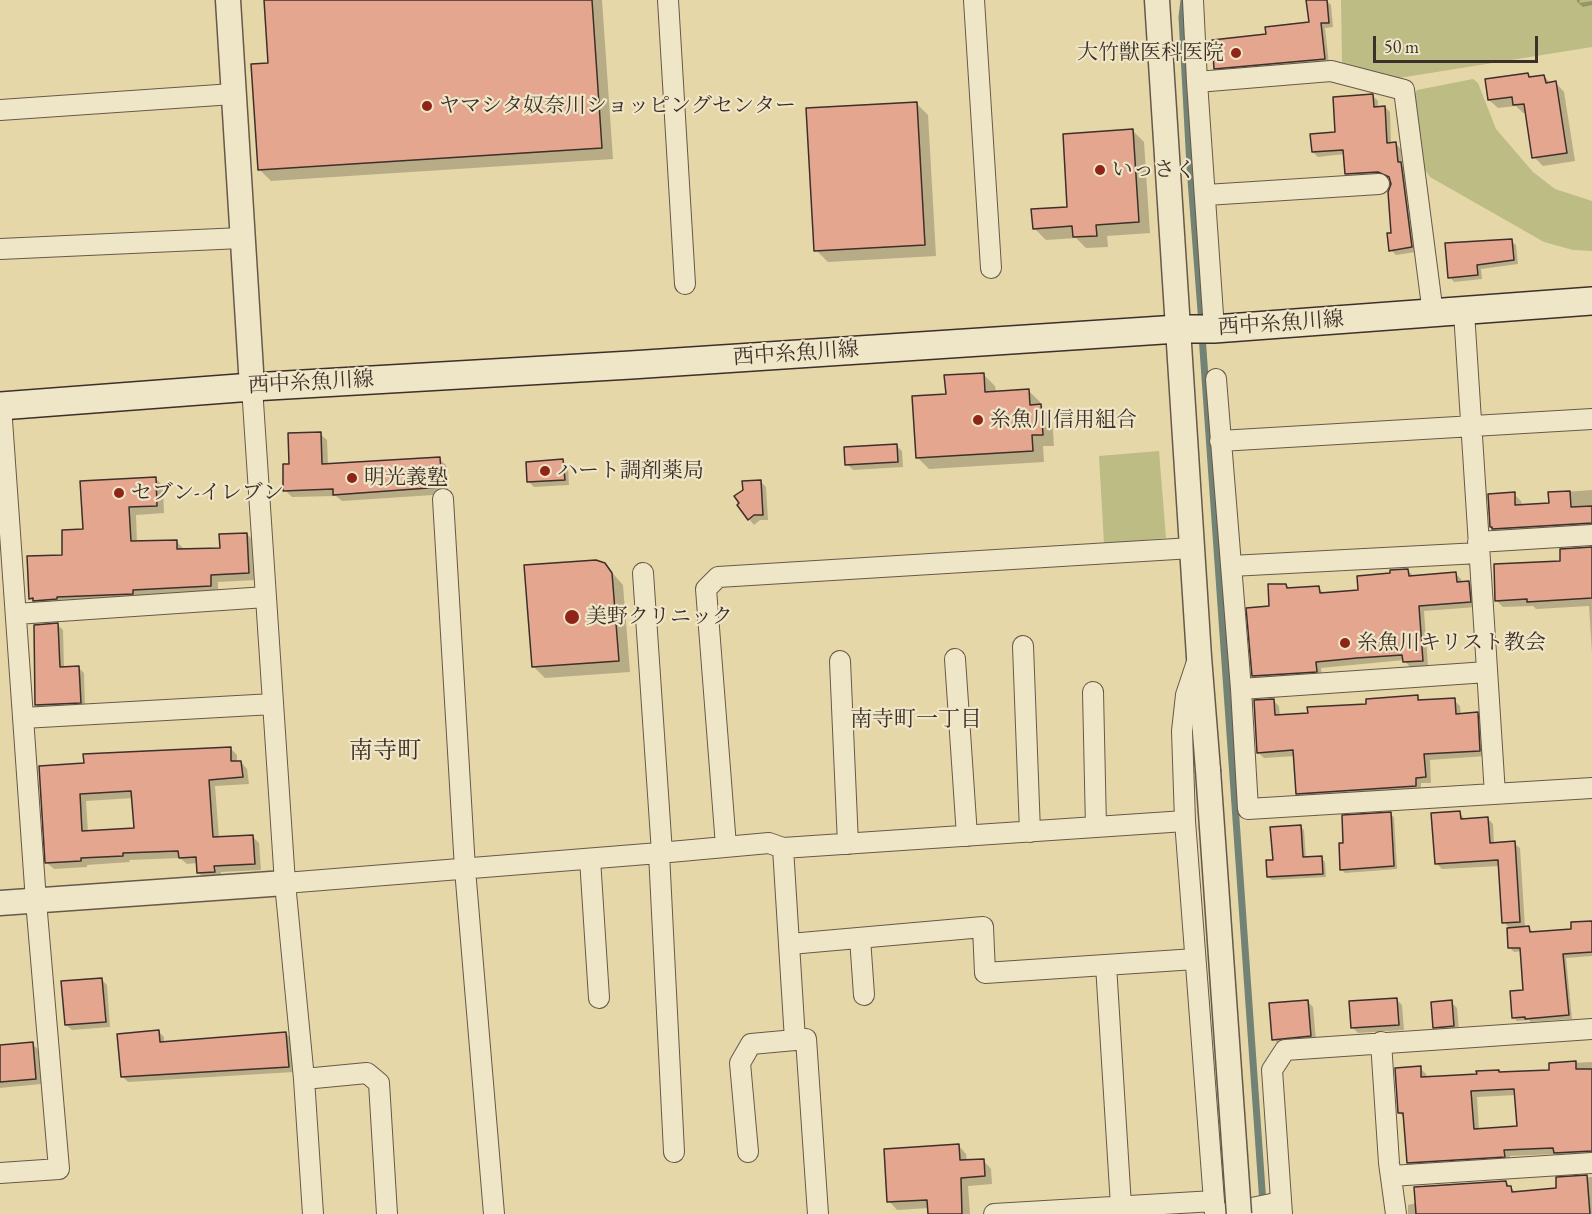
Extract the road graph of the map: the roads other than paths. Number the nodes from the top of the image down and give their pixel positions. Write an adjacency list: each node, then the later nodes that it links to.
1 (228, 0): 7 (street)
2 (668, 0): 14 (street)
3 (974, 0): 13 (street)
4 (1156, 0): 18 (street)
5 (1193, 0): 6 (street)
6 (1197, 82): 10 (street); 17 (street)
7 (233, 94): 8 (street); 11 (street)
8 (0, 110)
9 (1379, 184): 10 (street)
10 (1206, 195): 19 (street)
11 (241, 238): 12 (street); 21 (street)
12 (0, 249)
13 (990, 268)
14 (685, 284)
15 (1592, 301): 16 (main road, 西中糸魚川線)
16 (1464, 312): 17 (main road, 西中糸魚川線); 24 (street)
17 (1433, 314): 19 (main road, 西中糸魚川線)
18 (1178, 329): 19 (main road, 西中糸魚川線); 21 (main road, 西中糸魚川線); 28 (street)
19 (1214, 329)
20 (1216, 379): 25 (street)
21 (252, 387): 22 (main road, 西中糸魚川線); 32 (street)
22 (1, 406): 33 (street)
23 (1592, 419): 24 (street)
24 (1471, 428): 25 (street); 29 (street)
25 (1220, 441): 30 (street)
26 (443, 499): 55 (street)
27 (1592, 535): 29 (street)
28 (1192, 548): 36 (street); 51 (street)
29 (1478, 548): 30 (street); 39 (street)
30 (1231, 566): 40 (street)
31 (643, 573): 53 (street)
32 (266, 597): 33 (street); 42 (street)
33 (16, 614): 34 (street)
34 (9, 639): 43 (street)
35 (1023, 646): 48 (street)
36 (1199, 657): 46 (street); 82 (street, bridge)
37 (955, 659): 49 (street)
38 (840, 661): 50 (street)
39 (1487, 672): 40 (street); 45 (street)
40 (1241, 689): 45 (street)
41 (1093, 692): 47 (street)
42 (273, 704): 43 (street); 56 (street)
43 (23, 718): 57 (street)
44 (1592, 788): 45 (street)
45 (1495, 794)
46 (1185, 821): 47 (street); 61 (street)
47 (1096, 827): 48 (street)
48 (1030, 832): 49 (street)
49 (967, 836): 50 (street)
50 (848, 844): 52 (street)
51 (726, 846): 52 (street); 53 (street)
52 (783, 849): 60 (street)
53 (660, 853): 54 (street); 69 (street)
54 (590, 859): 55 (street); 64 (street)
55 (465, 869): 56 (street); 79 (street)
56 (285, 883): 57 (street); 68 (street)
57 (36, 901): 58 (street); 72 (street)
58 (0, 903)
59 (860, 938): 60 (street); 62 (street); 63 (street)
60 (790, 944): 66 (street)
61 (1195, 959): 62 (street); 76 (street)
62 (1106, 965): 74 (street)
63 (864, 995)
64 (599, 998)
65 (1592, 1029): 67 (street)
66 (795, 1040): 70 (street); 80 (street)
67 (1381, 1042): 73 (street); 75 (street)
68 (304, 1080): 77 (street); 78 (street)
69 (674, 1152)
70 (748, 1152)
71 (1592, 1163): 73 (street)
72 (0, 1173)
73 (1391, 1176): 83 (street)
74 (1121, 1206): 76 (street); 81 (street)
75 (1282, 1208): 76 (street)
76 (1218, 1210)
77 (313, 1214)
78 (387, 1214)
79 (494, 1214)
80 (818, 1214)
81 (994, 1214)
82 (1239, 1214)
83 (1396, 1214)

